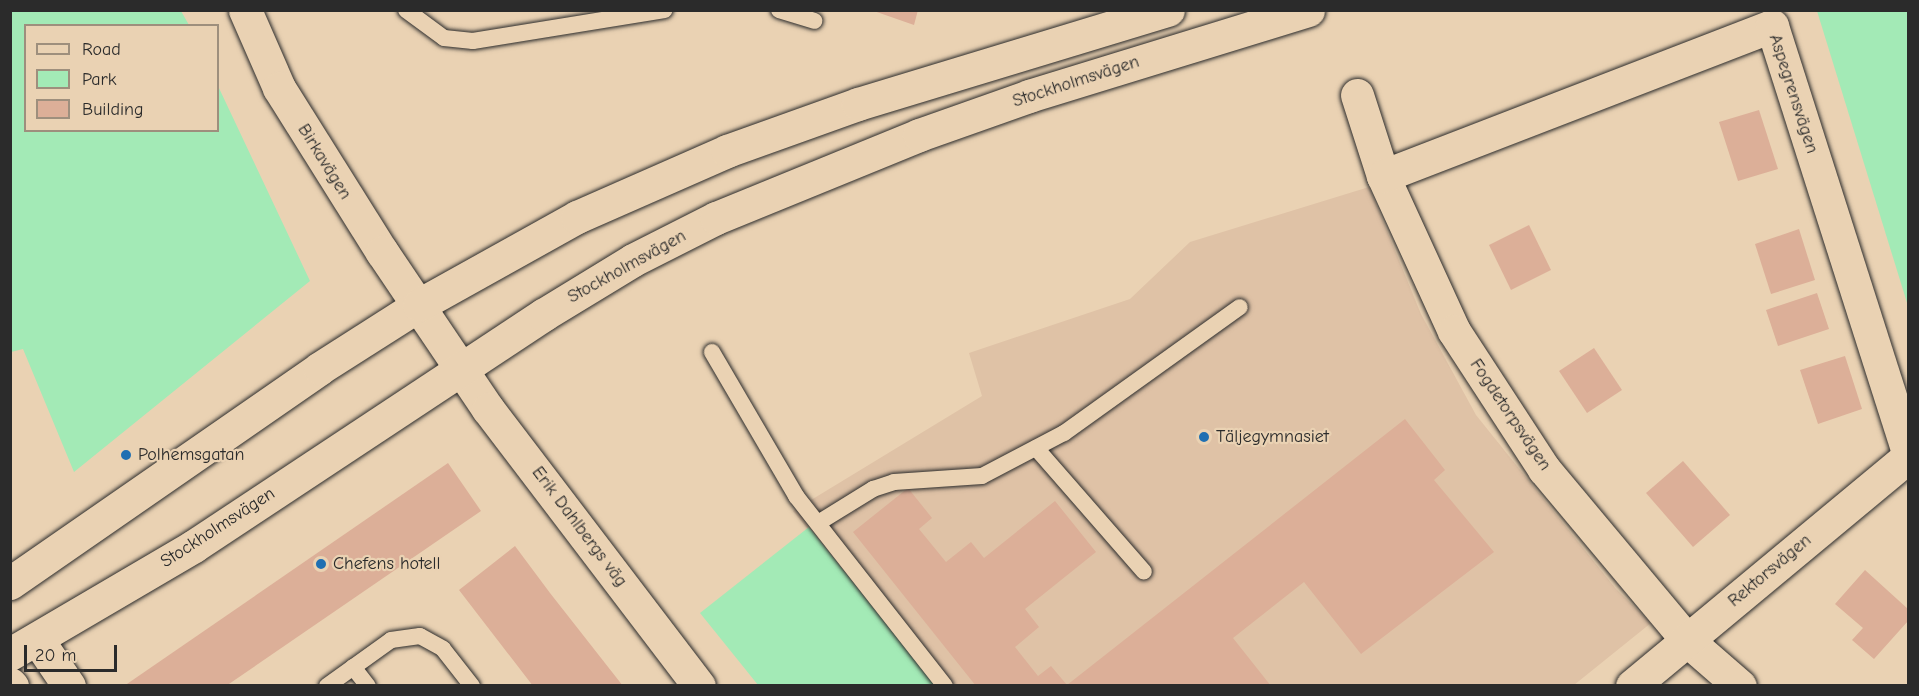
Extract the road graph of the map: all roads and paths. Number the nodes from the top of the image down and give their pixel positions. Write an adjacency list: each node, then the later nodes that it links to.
1 (245, 10): 10 (street, Birkavägen)
2 (406, 10): 3 (lane)
3 (666, 10)
4 (779, 10): 7 (lane)
5 (1168, 10): 10 (street)
6 (1308, 10): 13 (street, Stockholmsvägen)
7 (814, 21)
8 (1357, 95): 9 (street, Fogdetorpsvägen)
9 (1383, 176): 15 (street, Aspegrensvägen); 19 (street, Fogdetorpsvägen)
10 (419, 305): 13 (street, Birkavägen); 18 (street)
11 (1240, 307): 14 (lane)
12 (712, 352): 16 (lane)
13 (460, 368): 20 (street, Stockholmsvägen); 26 (street, Erik Dahlbergs väg)
14 (1036, 448): 16 (lane); 17 (lane)
15 (1908, 455): 19 (street, Rektorsvägen)
16 (818, 523): 27 (lane)
17 (1144, 572)
18 (10, 583)
19 (1687, 640): 28 (street, Rektorsvägen); 29 (street, Fogdetorpsvägen)
20 (24, 647): 22 (street)
21 (353, 667): 23 (lane); 24 (lane); 25 (lane)
22 (69, 686)
23 (327, 686)
24 (368, 686)
25 (472, 686)
26 (699, 686)
27 (945, 686)
28 (1632, 686)
29 (1740, 686)

